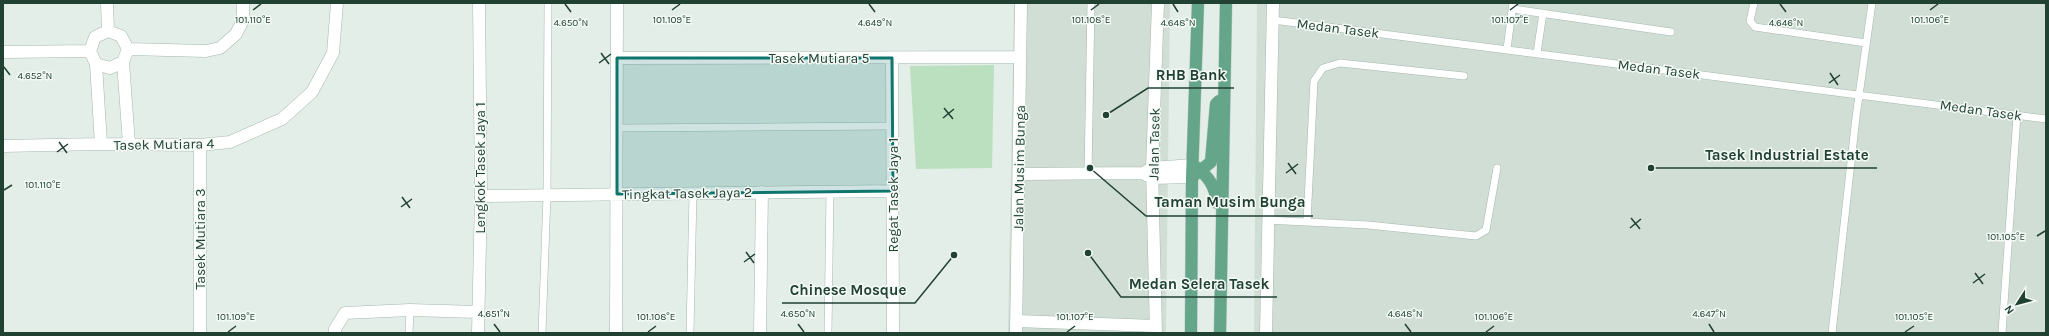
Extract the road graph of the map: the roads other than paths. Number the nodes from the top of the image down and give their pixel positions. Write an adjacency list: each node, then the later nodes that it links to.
1 (107, 3): 18 (street)
2 (243, 3): 21 (street)
3 (337, 3): 41 (street, Tasek Mutiara 4)
4 (479, 3): 53 (street, Lengkok Tasek Jaya 1)
5 (548, 3): 52 (lane)
6 (617, 3): 27 (street)
7 (1021, 3): 26 (street, Jalan Musim Bunga)
8 (1091, 3): 44 (lane)
9 (1158, 3): 45 (street, Jalan Tasek)
10 (1198, 3): 43 (main road)
11 (1226, 3): 33 (main road)
12 (1273, 3): 17 (street)
13 (1754, 3): 20 (lane)
14 (1872, 3): 20 (lane)
15 (1513, 6): 16 (lane); 22 (lane)
16 (1543, 12): 19 (lane); 25 (lane)
17 (1273, 20): 22 (lane, Medan Tasek); 55 (street)
18 (108, 31): 21 (street); 23 (street)
19 (1671, 32)
20 (1866, 44): 32 (lane)
21 (128, 49): 29 (street)
22 (1507, 49): 25 (lane, Medan Tasek)
23 (90, 51): 24 (street); 30 (street)
24 (3, 52)
25 (1537, 53): 32 (lane, Medan Tasek)
26 (1020, 57): 28 (street, Tasek Mutiara 5); 46 (street, Jalan Musim Bunga)
27 (617, 58): 28 (street, Tasek Mutiara 5); 37 (street)
28 (892, 58): 36 (street, Regat Tasek Jaya 1)
29 (123, 62): 30 (street); 39 (street)
30 (96, 64): 38 (street)
31 (1464, 76): 56 (lane)
32 (1860, 94): 34 (lane, Medan Tasek); 76 (lane)
33 (1224, 96): 43 (main road); 54 (main road)
34 (2017, 115): 35 (lane, Medan Tasek); 77 (lane)
35 (2046, 119)
36 (892, 126): 37 (lane); 47 (street, Regat Tasek Jaya 1)
37 (617, 128): 51 (street)
38 (102, 144): 39 (street, Tasek Mutiara 4); 40 (street, Tasek Mutiara 4)
39 (128, 144): 41 (street, Tasek Mutiara 4)
40 (3, 146)
41 (200, 146): 62 (street, Tasek Mutiara 3)
42 (1497, 168): 56 (lane)
43 (1195, 171): 45 (street); 54 (main road); 73 (main road)
44 (1088, 173): 45 (street); 46 (street)
45 (1149, 173): 61 (street, Jalan Tasek)
46 (1019, 174): 59 (street, Jalan Musim Bunga)
47 (893, 191): 49 (street, Tingkat Tasek Jaya 2); 71 (street, Regat Tasek Jaya 1)
48 (762, 192): 49 (street, Tingkat Tasek Jaya 2); 50 (street, Tingkat Tasek Jaya 2); 69 (street)
49 (830, 192): 70 (lane)
50 (693, 193): 51 (street, Tingkat Tasek Jaya 2); 68 (lane)
51 (617, 194): 52 (street, Tingkat Tasek Jaya 2); 67 (street)
52 (547, 195): 53 (street, Tingkat Tasek Jaya 2); 66 (lane)
53 (481, 196): 58 (street, Lengkok Tasek Jaya 1)
54 (1222, 217): 74 (main road)
55 (1267, 220): 56 (lane); 75 (street)
56 (1307, 221)
57 (410, 310): 58 (street); 63 (street); 64 (lane)
58 (478, 312): 65 (street, Lengkok Tasek Jaya 1)
59 (1016, 321): 60 (street); 72 (street, Jalan Musim Bunga)
60 (1090, 328): 61 (street)
61 (1156, 329)
62 (200, 333)
63 (335, 333)
64 (409, 333)
65 (478, 333)
66 (542, 333)
67 (616, 333)
68 (690, 333)
69 (760, 333)
70 (828, 333)
71 (893, 333)
72 (1016, 333)
73 (1191, 333)
74 (1220, 333)
75 (1266, 333)
76 (1832, 333)
77 (2002, 333)

